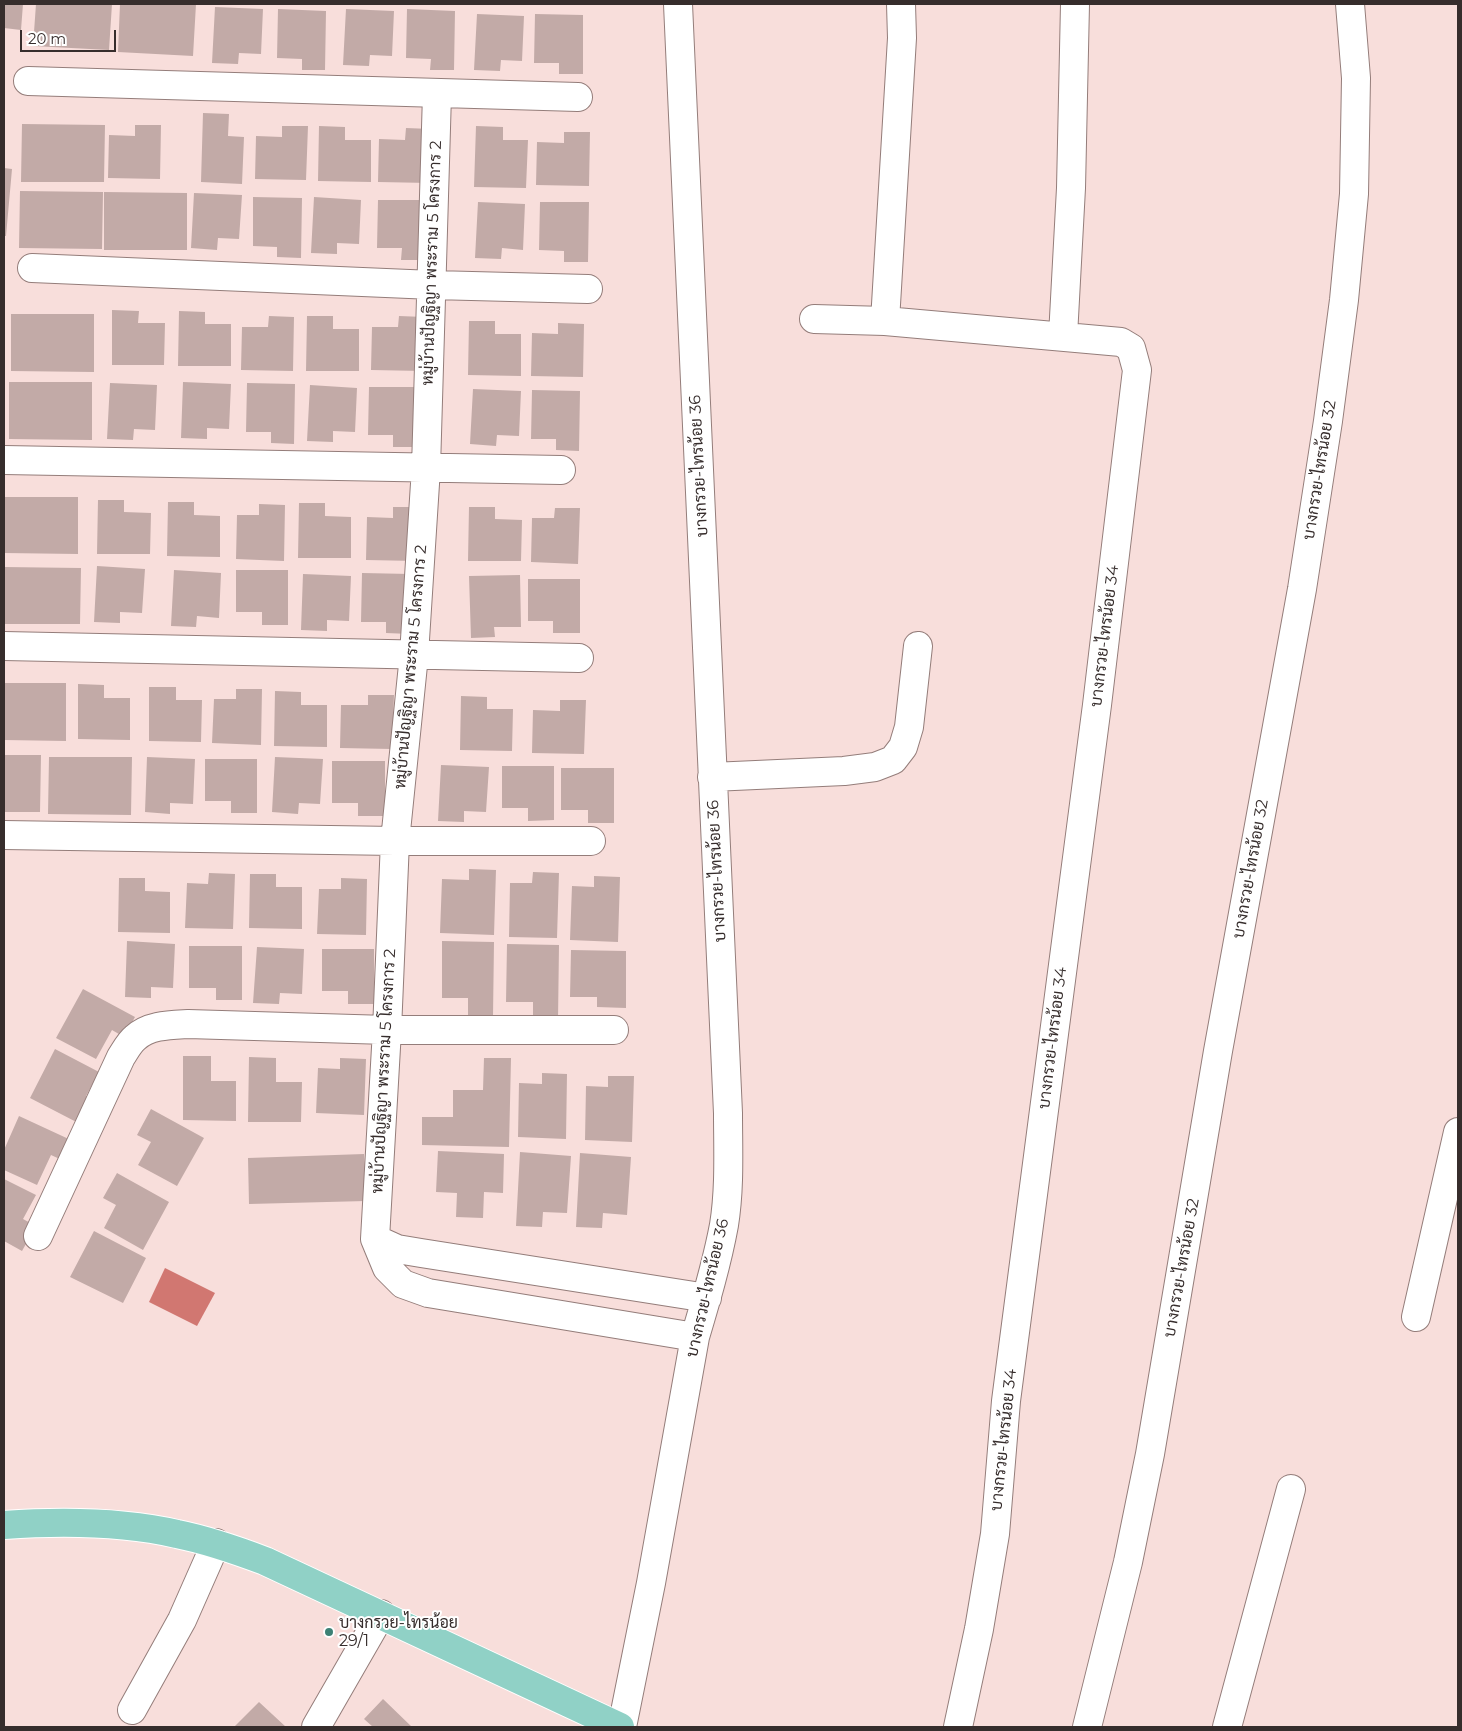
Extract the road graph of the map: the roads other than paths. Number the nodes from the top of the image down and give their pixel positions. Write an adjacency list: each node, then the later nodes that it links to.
1 (678, 4): 21 (street, บางกรวย-ไทรน้อย 36)
2 (901, 4): 12 (street)
3 (1075, 4): 13 (street)
4 (1350, 4): 41 (street, บางกรวย-ไทรน้อย 32)
5 (28, 81): 6 (street)
6 (437, 94): 7 (street); 9 (street, หมู่บ้านปัญฐิญา พระราม 5 โครงการ 2)
7 (578, 97)
8 (32, 268): 9 (street)
9 (432, 285): 10 (street); 15 (street, หมู่บ้านปัญฐิญา พระราม 5 โครงการ 2)
10 (588, 289)
11 (814, 319): 12 (street)
12 (885, 321): 13 (street)
13 (1063, 336): 40 (street, บางกรวย-ไทรน้อย 34)
14 (4, 460): 15 (street)
15 (426, 468): 16 (street); 19 (street, หมู่บ้านปัญฐิญา พระราม 5 โครงการ 2)
16 (561, 470)
17 (4, 646): 19 (street)
18 (918, 646): 21 (street)
19 (414, 655): 20 (street); 23 (street, หมู่บ้านปัญฐิญา พระราม 5 โครงการ 2)
20 (579, 658)
21 (712, 777): 30 (street, บางกรวย-ไทรน้อย 36)
22 (4, 834): 23 (street)
23 (395, 841): 24 (street); 25 (street, หมู่บ้านปัญฐิญา พระราม 5 โครงการ 2)
24 (591, 841)
25 (387, 1030): 26 (street); 28 (street); 29 (street, หมู่บ้านปัญฐิญา พระราม 5 โครงการ 2)
26 (614, 1030)
27 (1458, 1132): 31 (street)
28 (38, 1236)
29 (376, 1240): 30 (street); 32 (street)
30 (707, 1298): 32 (street, บางกรวย-ไทรน้อย 36)
31 (1416, 1317)
32 (695, 1337): 39 (street, บางกรวย-ไทรน้อย 36)
33 (1291, 1488): 42 (street)
34 (4, 1525): 35 (main road)
35 (216, 1543): 36 (main road); 37 (street)
36 (381, 1614): 38 (street); 39 (main road)
37 (132, 1710)
38 (316, 1727)
39 (621, 1727)
40 (958, 1727)
41 (1087, 1727)
42 (1227, 1727)

